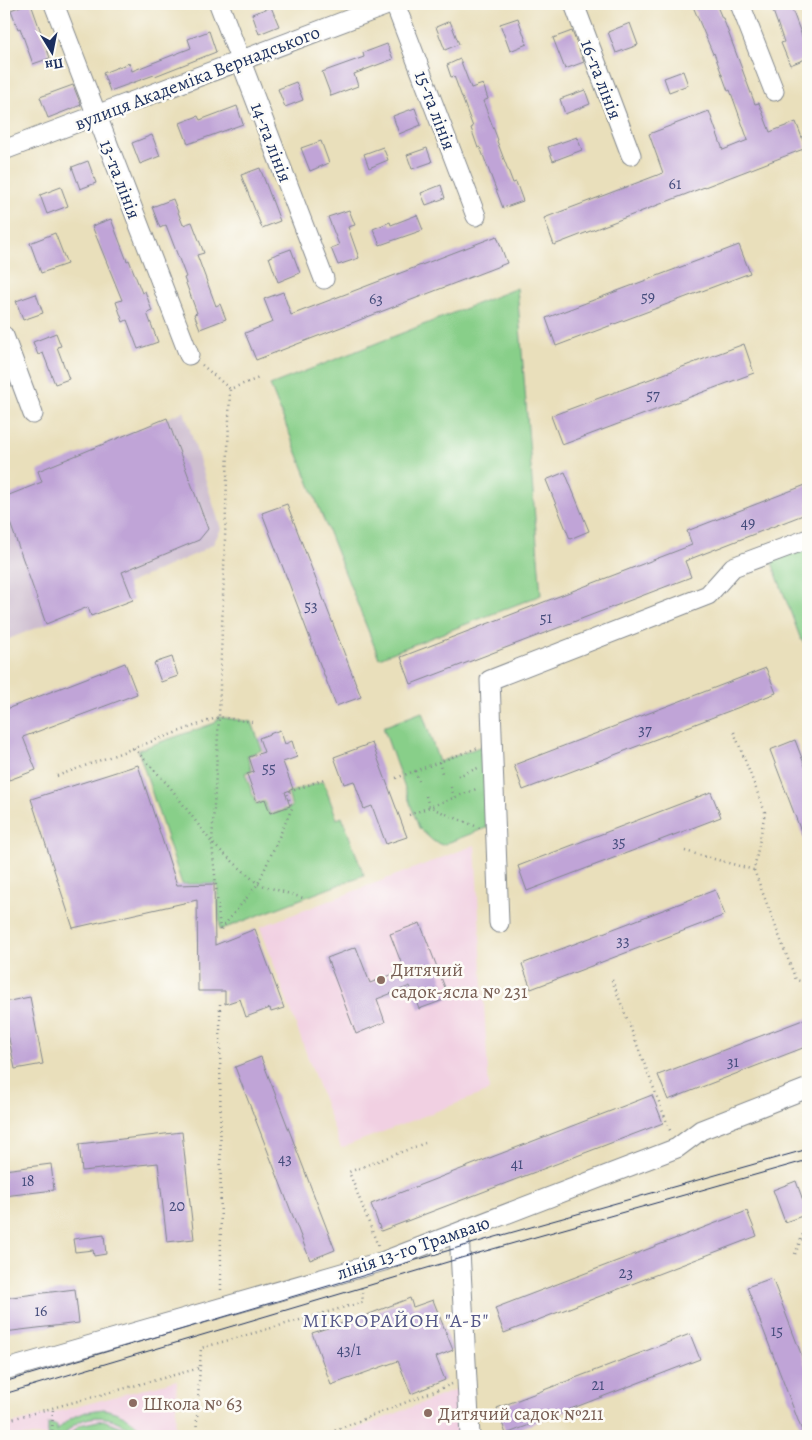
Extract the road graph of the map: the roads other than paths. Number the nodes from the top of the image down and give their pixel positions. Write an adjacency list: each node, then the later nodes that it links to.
1 (54, 4): 9 (street, 13-та лінія)
2 (219, 4): 7 (street, 14-та лінія)
3 (390, 4): 7 (street, вулиця Академіка Вернадського)
4 (396, 4): 12 (street, 15-та лінія)
5 (574, 4): 11 (street, 16-та лінія)
6 (740, 4): 8 (street)
7 (241, 60): 9 (street, вулиця Академіка Вернадського); 13 (street, 14-та лінія)
8 (774, 91)
9 (97, 115): 10 (street, вулиця Академіка Вернадського); 15 (street, 13-та лінія)
10 (4, 150)
11 (631, 155)
12 (476, 216)
13 (324, 279)
14 (4, 336): 16 (street)
15 (189, 354)
16 (33, 414)
17 (808, 539): 18 (street)
18 (499, 923)
19 (808, 1088): 20 (street, лінія 13-го Трамваю)
20 (459, 1232): 21 (street, лінія 13-го Трамваю); 22 (street)
21 (4, 1370)
22 (470, 1436)

